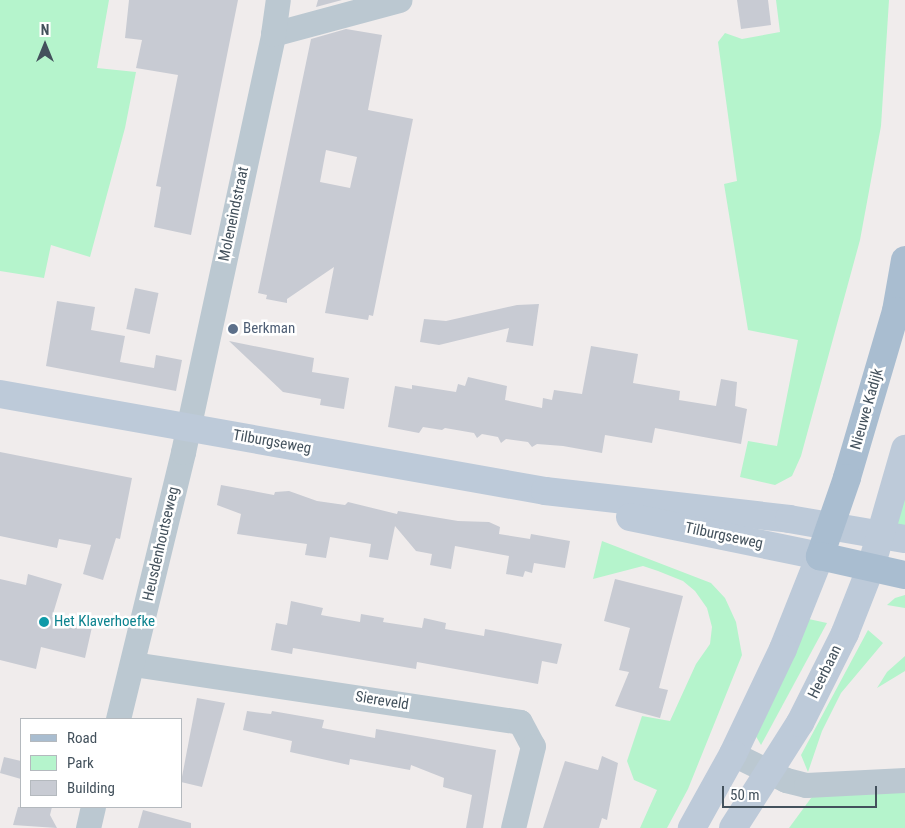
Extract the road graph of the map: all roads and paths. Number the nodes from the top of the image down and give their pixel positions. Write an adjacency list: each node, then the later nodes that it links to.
1 (278, 0): 3 (street, Moleneindstraat)
2 (399, 0): 3 (street)
3 (273, 34): 6 (street, Moleneindstraat)
4 (905, 260): 9 (main road, Nieuwe Kadijk)
5 (0, 394): 6 (main road, Tilburgseweg)
6 (188, 427): 8 (main road, Tilburgseweg); 14 (street, Heusdenhoutseweg)
7 (905, 449): 10 (main road)
8 (545, 491): 9 (main road, Tilburgseweg); 11 (main road, Tilburgseweg)
9 (831, 525): 10 (main road, Tilburgseweg); 11 (main road, Nieuwe Kadijk)
10 (893, 537): 12 (main road)
11 (820, 556): 12 (main road, Tilburgseweg); 16 (main road)
12 (871, 566): 13 (main road, Tilburgseweg); 17 (main road, Heerbaan)
13 (905, 575)
14 (133, 664): 15 (street, Heusdenhoutseweg); 21 (street, Siereveld)
15 (118, 718)
16 (733, 754): 17 (street); 22 (main road)
17 (771, 772): 18 (street); 23 (main road, Heerbaan)
18 (905, 780)
19 (93, 808): 20 (street)
20 (88, 828)
21 (513, 828)
22 (692, 828)
23 (733, 828)

